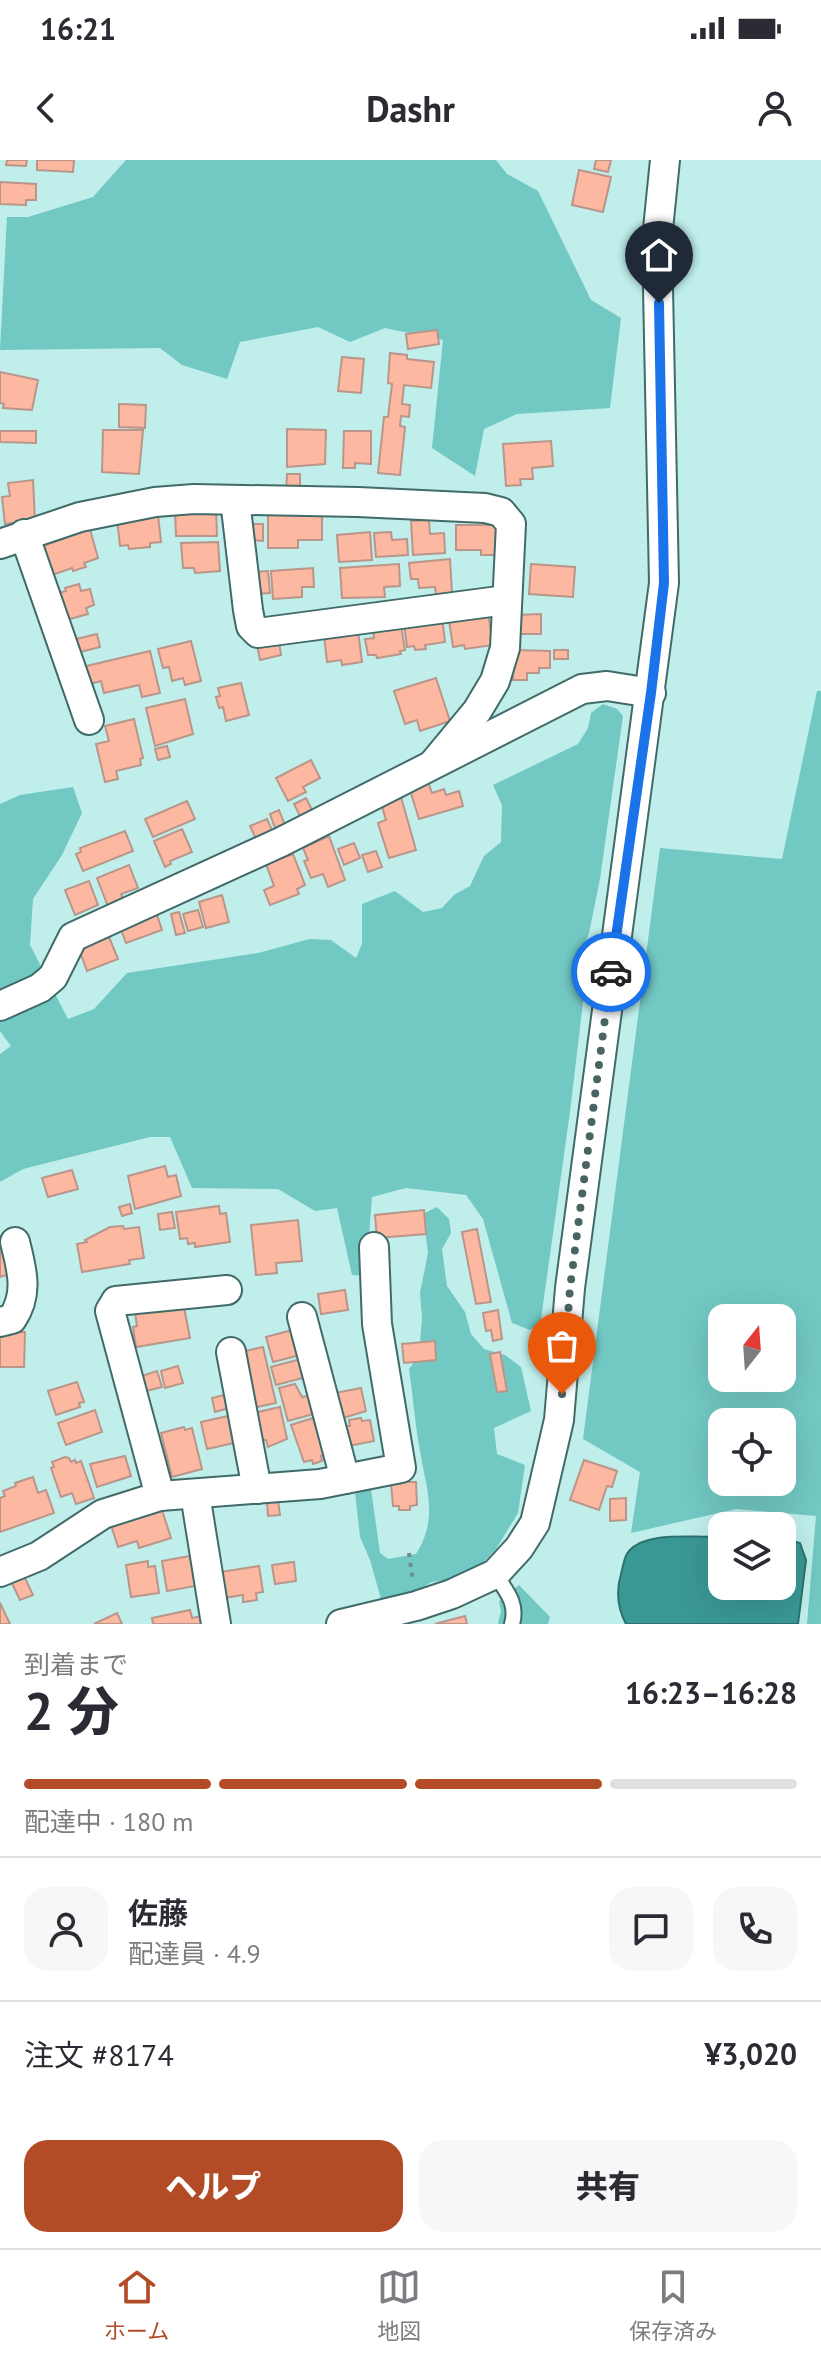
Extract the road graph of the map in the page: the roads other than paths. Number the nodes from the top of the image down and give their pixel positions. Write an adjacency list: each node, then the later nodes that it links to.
1 (665, 160): 5 (street)
2 (235, 500): 3 (street); 4 (street); 4 (street)
3 (12, 539): 6 (street)
4 (506, 600): 7 (street)
5 (651, 693): 7 (street); 20 (street)
6 (89, 720)
7 (433, 764): 8 (street)
8 (0, 1006)
9 (15, 1242): 13 (street)
10 (374, 1247): 15 (street)
11 (227, 1290): 18 (street)
12 (302, 1317): 15 (street)
13 (0, 1322)
14 (231, 1352): 16 (street)
15 (345, 1479): 16 (street)
16 (257, 1489): 17 (street)
17 (195, 1494): 18 (street); 21 (street)
18 (160, 1496): 19 (street)
19 (0, 1572)
20 (495, 1574): 22 (street); 23 (lane)
21 (216, 1624)
22 (341, 1624)
23 (512, 1624)

